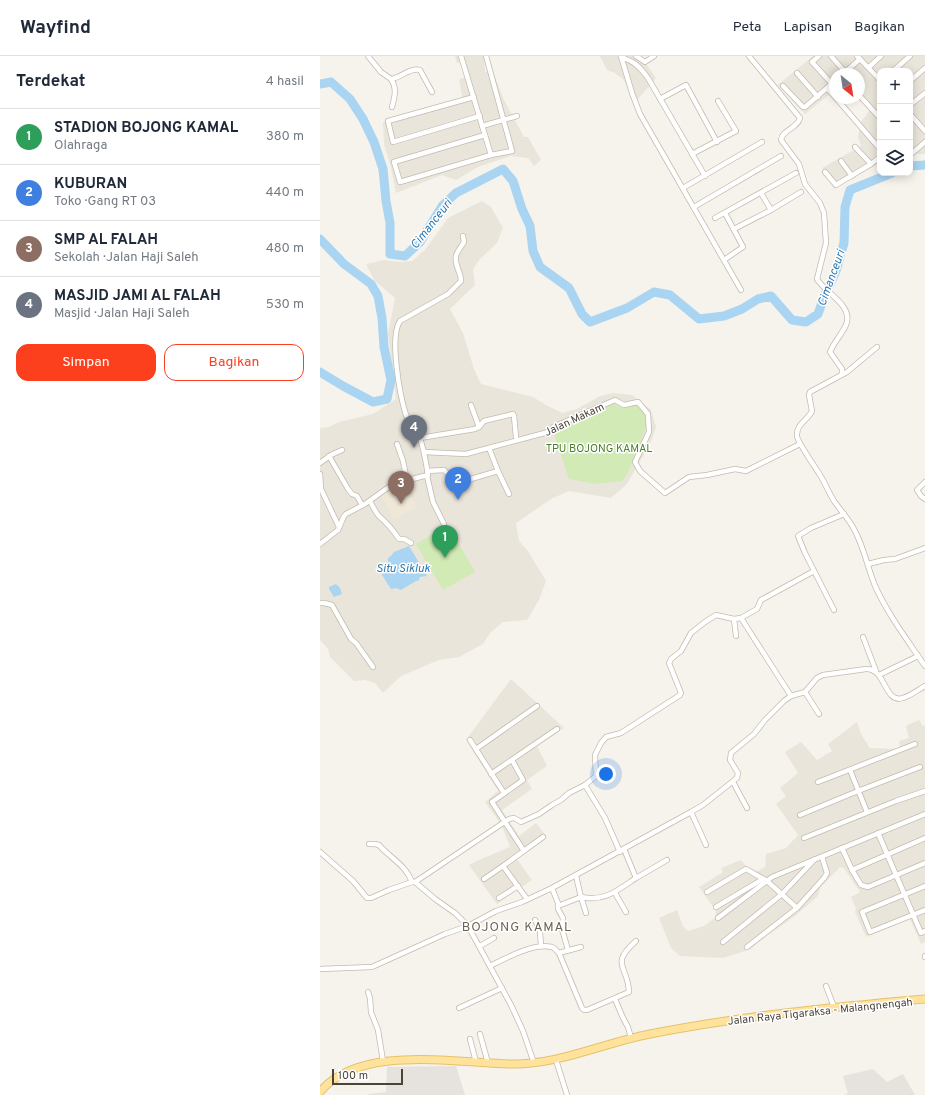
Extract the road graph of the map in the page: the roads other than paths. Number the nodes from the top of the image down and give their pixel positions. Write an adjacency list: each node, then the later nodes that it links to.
1 (368, 56): 21 (street)
2 (461, 56): 29 (street)
3 (486, 56): 42 (street)
4 (621, 56): 31 (street); 62 (street)
5 (636, 56): 6 (street)
6 (654, 56)
7 (749, 56): 74 (street)
8 (819, 56): 22 (street)
9 (831, 56): 14 (street)
10 (880, 56): 13 (street)
11 (910, 56): 16 (street)
12 (858, 57): 13 (street); 15 (street)
13 (869, 66): 19 (street)
14 (840, 68)
15 (848, 68)
16 (896, 68)
17 (925, 68): 20 (street)
18 (796, 73): 30 (street)
19 (877, 76)
20 (913, 78)
21 (391, 79): 26 (street); 37 (street)
22 (829, 79)
23 (783, 86): 30 (street)
24 (827, 88): 25 (street); 30 (street)
25 (829, 90)
26 (432, 92)
27 (925, 93): 28 (street)
28 (920, 96): 34 (street); 36 (street)
29 (474, 97): 39 (street); 39 (street)
30 (818, 97)
31 (660, 98): 46 (street); 52 (street)
32 (718, 101): 46 (street)
33 (865, 102): 38 (street)
34 (925, 102)
35 (840, 104): 49 (street)
36 (911, 104)
37 (392, 107)
38 (877, 115)
39 (480, 116): 43 (street)
40 (517, 116): 42 (street)
41 (913, 117): 44 (street)
42 (503, 120): 43 (street); 53 (street)
43 (482, 126): 45 (street)
44 (925, 131)
45 (485, 135): 53 (street); 53 (street)
46 (717, 142): 52 (street)
47 (762, 142): 60 (street)
48 (925, 142): 51 (street)
49 (877, 146)
50 (855, 147): 57 (street)
51 (913, 152)
52 (692, 154): 60 (street)
53 (491, 155)
54 (781, 156): 65 (street)
55 (877, 160): 57 (street)
56 (841, 161): 61 (street)
57 (872, 164): 61 (street)
58 (826, 172): 61 (street)
59 (796, 173): 64 (street)
60 (705, 176): 62 (street)
61 (852, 176)
62 (683, 188): 65 (street)
63 (801, 192): 66 (street)
64 (761, 193): 66 (street); 67 (street)
65 (694, 207): 71 (street)
66 (771, 210): 69 (street)
67 (725, 213): 68 (street); 69 (street)
68 (715, 218)
69 (734, 229): 71 (street)
70 (463, 236): 77 (street)
71 (724, 260): 72 (street)
72 (741, 290)
73 (877, 347): 74 (street)
74 (842, 374): 80 (street)
75 (471, 404): 76 (street)
76 (479, 427): 77 (street); 78 (street)
77 (420, 438): 83 (street)
78 (516, 438)
79 (397, 444): 89 (street)
80 (800, 444): 81 (street, Jalan Makam); 95 (street)
81 (489, 448): 83 (street, Jalan Makam); 86 (street)
82 (342, 450): 84 (street)
83 (424, 452): 88 (street)
84 (330, 456): 85 (street); 94 (street)
85 (320, 464)
86 (498, 470): 88 (street); 91 (street)
87 (320, 474): 97 (street)
88 (427, 474): 89 (street); 96 (street)
89 (407, 480): 93 (street)
90 (925, 482): 92 (street)
91 (509, 494)
92 (925, 499)
93 (370, 501): 94 (street); 98 (street)
94 (362, 506): 97 (street)
95 (844, 514): 101 (street); 102 (street)
96 (444, 524)
97 (339, 527): 99 (street)
98 (411, 543)
99 (320, 544)
100 (925, 548): 101 (street)
101 (868, 564): 109 (street)
102 (814, 571): 104 (street); 105 (street)
103 (320, 603): 111 (street)
104 (834, 610)
105 (741, 618): 106 (street); 115 (street)
106 (734, 619): 107 (street); 128 (street)
107 (736, 636)
108 (863, 637): 112 (street)
109 (918, 656): 110 (street); 112 (street)
110 (925, 666)
111 (373, 667)
112 (877, 673): 113 (street); 114 (street)
113 (925, 686)
114 (805, 692): 115 (street); 117 (street)
115 (791, 696): 126 (street)
116 (537, 706): 121 (street)
117 (818, 714)
118 (557, 729): 122 (street)
119 (470, 740): 121 (street)
120 (915, 744): 124 (street)
121 (476, 749): 125 (street)
122 (512, 760): 125 (street); 131 (street)
123 (920, 767): 130 (street)
124 (850, 770): 127 (street); 130 (street)
125 (491, 774): 131 (street)
126 (732, 782): 132 (street); 133 (street)
127 (818, 782)
128 (585, 785): 137 (street); 145 (street)
129 (925, 790): 134 (street)
130 (858, 791): 134 (street); 136 (street)
131 (504, 793): 137 (street)
132 (747, 808)
133 (691, 812): 143 (street); 145 (street)
134 (867, 812): 140 (street)
135 (925, 814): 138 (street)
136 (800, 815)
137 (504, 822): 146 (street); 160 (street)
138 (878, 833): 144 (street); 148 (street)
139 (543, 837): 146 (street)
140 (804, 838)
141 (925, 838): 148 (street)
142 (369, 844): 160 (street)
143 (706, 845)
144 (842, 848): 149 (street); 154 (street)
145 (622, 850): 156 (street); 157 (street)
146 (524, 851): 153 (street)
147 (320, 852): 160 (street)
148 (888, 855): 154 (street); 155 (street)
149 (822, 856): 150 (street); 173 (street)
150 (815, 859): 159 (street); 166 (street)
151 (667, 860): 157 (street)
152 (925, 863): 155 (street)
153 (503, 866): 158 (street); 161 (street)
154 (852, 870): 155 (street)
155 (896, 875): 167 (street)
156 (576, 876): 163 (street); 168 (street)
157 (636, 878): 165 (street)
158 (484, 879)
159 (765, 880): 164 (street); 166 (street); 172 (street); 178 (street)
160 (413, 882): 180 (street)
161 (518, 886): 169 (street); 170 (street)
162 (925, 886): 167 (street)
163 (552, 888): 170 (street); 171 (street)
164 (707, 892)
165 (615, 893): 168 (street); 175 (street)
166 (782, 894): 173 (street); 184 (street)
167 (905, 894): 177 (street); 177 (street)
168 (581, 897): 171 (street); 176 (street)
169 (499, 898)
170 (527, 899): 180 (street)
171 (558, 906): 189 (street)
172 (716, 907)
173 (797, 908): 187 (street)
174 (925, 910): 177 (street)
175 (626, 912)
176 (586, 913)
177 (913, 914): 181 (street)
178 (718, 918)
179 (535, 920): 186 (street)
180 (468, 926): 185 (street); 192 (street)
181 (925, 931)
182 (494, 938): 185 (street)
183 (636, 941): 196 (street)
184 (723, 942)
185 (480, 946): 191 (street)
186 (541, 946): 190 (street); 191 (street)
187 (747, 947)
188 (581, 948): 189 (street)
189 (568, 950): 190 (street)
190 (559, 953): 196 (street)
191 (490, 966): 194 (street)
192 (320, 969)
193 (826, 986): 198 (street)
194 (502, 988): 199 (street); 206 (street)
195 (368, 992): 204 (street)
196 (615, 999): 201 (street)
197 (925, 999): 198 (main road, Jalan Raya Tigaraksa - Malangnengah)
198 (834, 1007): 201 (main road, Jalan Raya Tigaraksa - Malangnengah)
199 (459, 1008)
200 (480, 1034): 207 (street)
201 (631, 1038): 203 (main road, Jalan Raya Tigaraksa - Malangnengah)
202 (470, 1039): 205 (street)
203 (556, 1060): 206 (main road, Jalan Raya Tigaraksa - Malangnengah); 209 (street)
204 (383, 1061): 205 (main road, Jalan Raya Tigaraksa - Malangnengah); 208 (main road, Jalan Raya Tigaraksa - Malangnengah)
205 (476, 1062): 207 (main road, Jalan Raya Tigaraksa - Malangnengah)
206 (534, 1062): 207 (main road, Jalan Raya Tigaraksa - Malangnengah)
207 (488, 1063)
208 (320, 1092)
209 (567, 1095)

